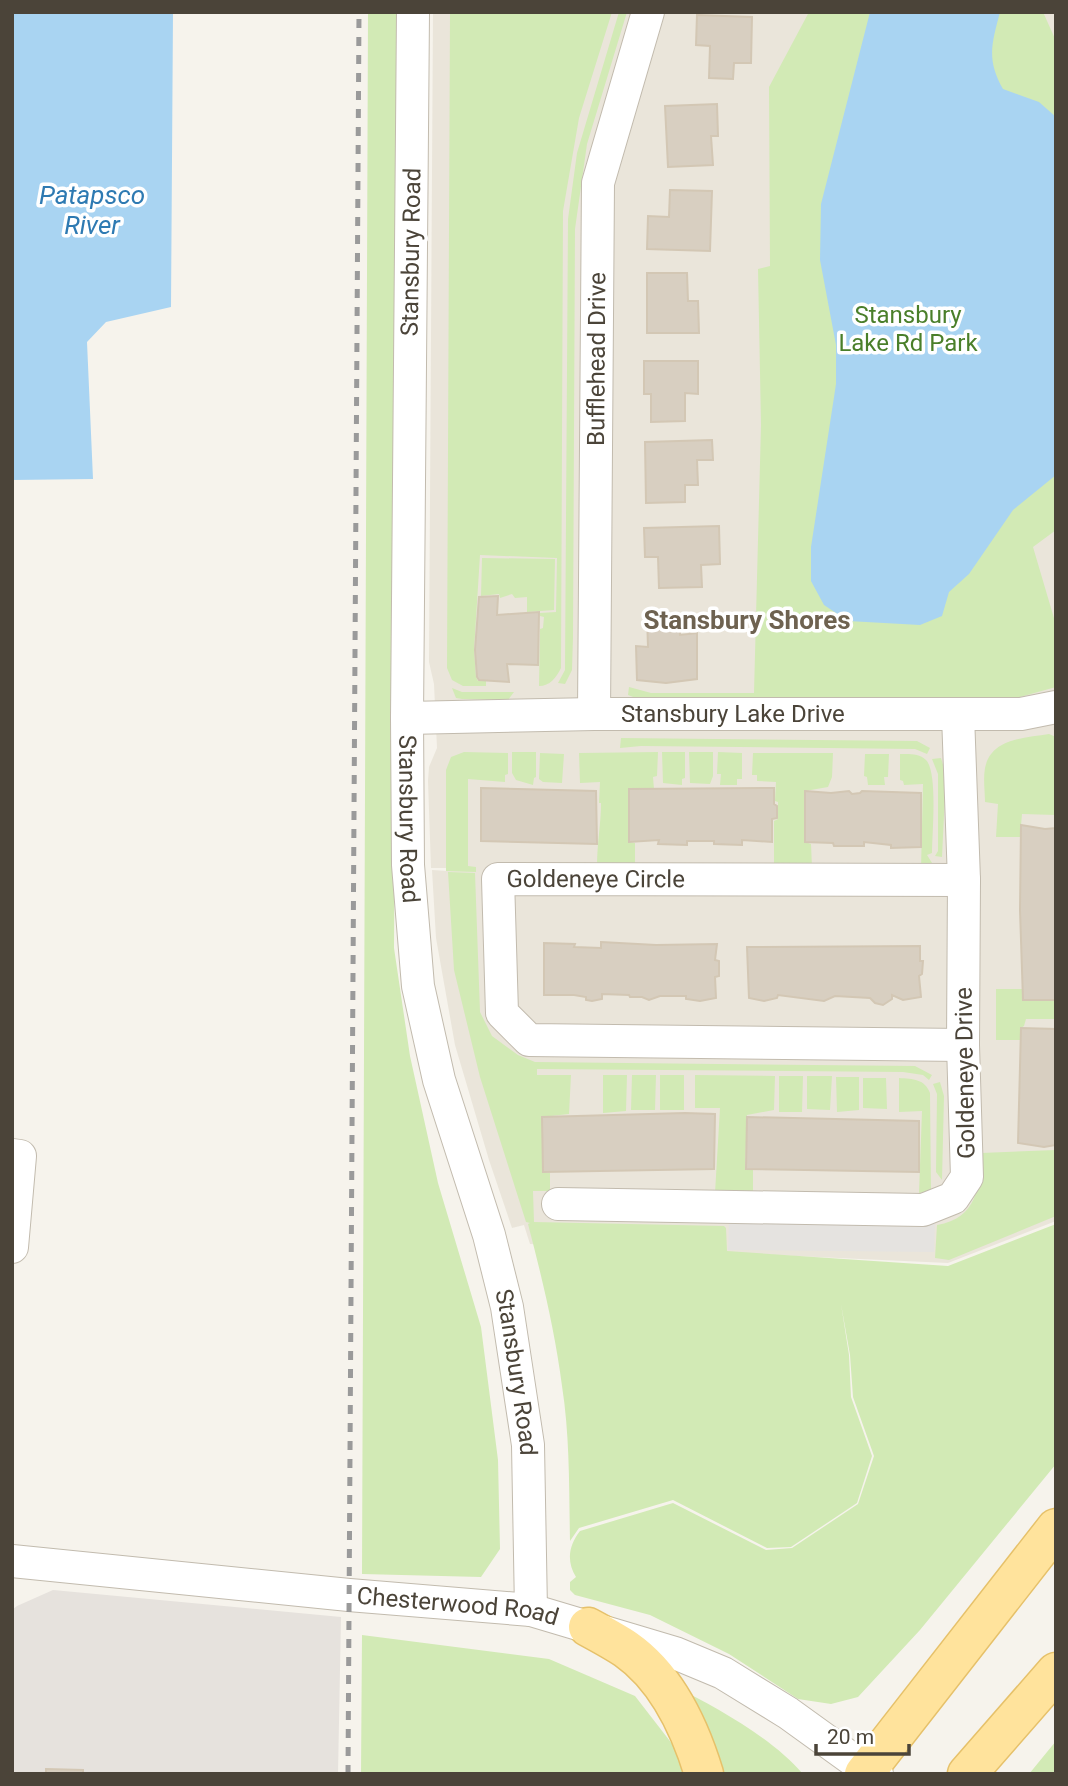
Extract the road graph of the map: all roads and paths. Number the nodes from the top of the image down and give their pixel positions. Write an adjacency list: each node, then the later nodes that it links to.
1 (414, 12): 6 (street, Stansbury Road)
2 (648, 12): 4 (street, Bufflehead Drive)
3 (1056, 707): 5 (street, Stansbury Lake Drive)
4 (594, 714): 5 (street, Stansbury Lake Drive); 6 (street, Stansbury Lake Drive)
5 (958, 715): 7 (street, Goldeneye Drive)
6 (407, 718): 14 (street, Stansbury Road)
7 (964, 880): 8 (street, Goldeneye Drive); 8 (street, Goldeneye Circle)
8 (963, 1045): 10 (street, Goldeneye Drive)
9 (16, 1156): 11 (street)
10 (558, 1204)
11 (12, 1247)
12 (1056, 1528): 17 (main road)
13 (12, 1561): 14 (street, Chesterwood Road)
14 (531, 1610): 15 (street, Chesterwood Road)
15 (588, 1627): 17 (street, Chesterwood Road); 18 (main road)
16 (1056, 1672): 19 (main road)
17 (869, 1773)
18 (704, 1774)
19 (967, 1774)

